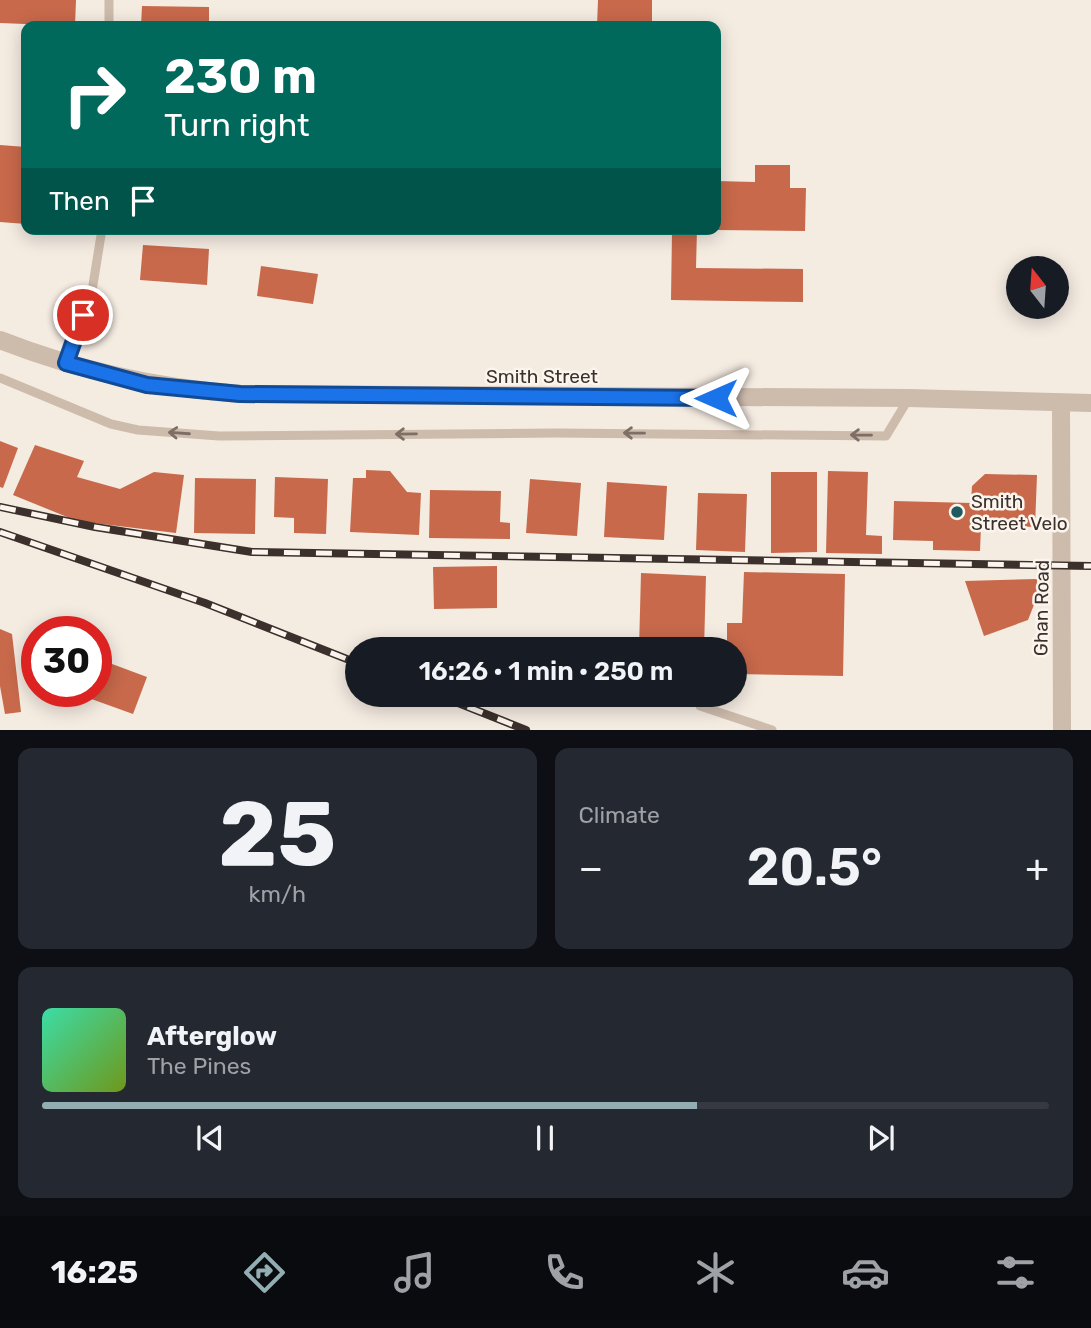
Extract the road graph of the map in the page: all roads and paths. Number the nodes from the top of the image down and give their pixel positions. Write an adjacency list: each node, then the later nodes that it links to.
1 (109, 0): 2 (lane)
2 (109, 21)
3 (101, 235): 5 (lane)
4 (0, 340): 5 (street, Smith Street)
5 (66, 363): 7 (street, Smith Street)
6 (0, 377): 7 (lane, one-way to 6)
7 (909, 398): 8 (street, Smith Street)
8 (1061, 403): 9 (street, Smith Street); 12 (street, Ghan Road)
9 (1091, 403)
10 (703, 707): 11 (lane)
11 (772, 730)
12 (1062, 730)

